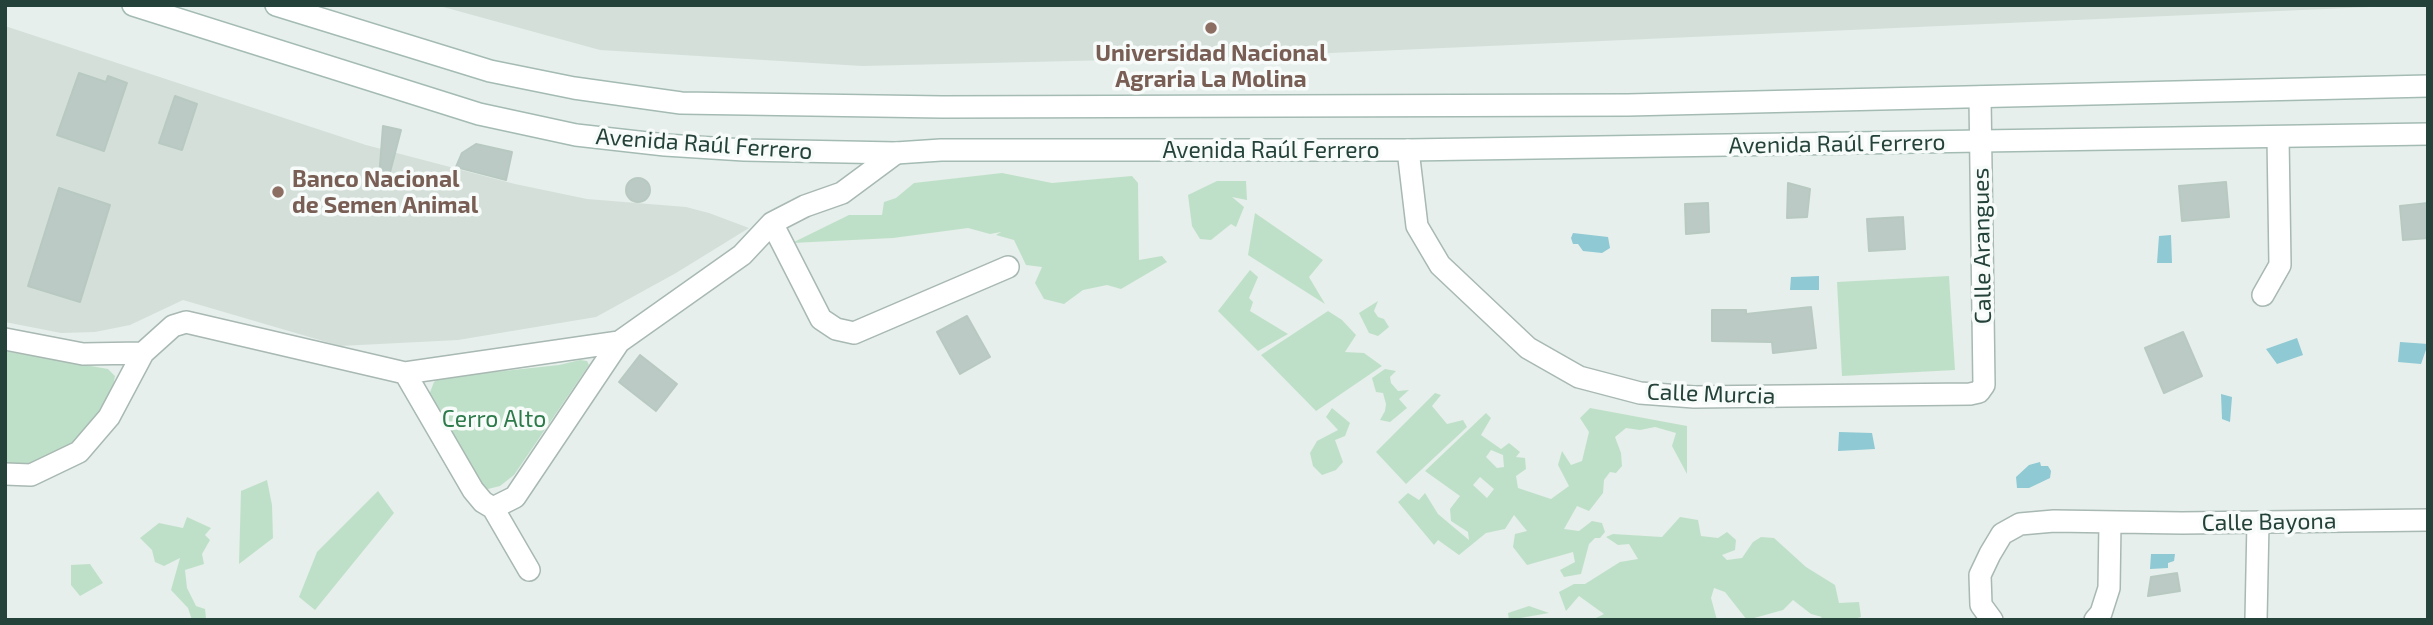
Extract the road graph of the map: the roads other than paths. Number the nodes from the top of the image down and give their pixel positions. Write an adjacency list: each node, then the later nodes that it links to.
1 (133, 5): 9 (main road, Avenida Raúl Ferrero)
2 (276, 5): 4 (main road, Avenida Raúl Ferrero)
3 (2428, 86): 4 (main road, Avenida Raúl Ferrero)
4 (1980, 97): 7 (main road, Calle Arangues)
5 (2428, 134): 6 (main road, Avenida Raúl Ferrero)
6 (2278, 137): 7 (main road, Avenida Raúl Ferrero); 12 (main road)
7 (1980, 143): 8 (main road, Avenida Raúl Ferrero); 17 (main road, Calle Arangues)
8 (1408, 150): 9 (main road, Avenida Raúl Ferrero); 17 (main road, Calle Murcia)
9 (896, 153): 10 (main road)
10 (772, 222): 11 (main road); 14 (main road)
11 (1008, 267)
12 (2263, 295)
13 (5, 339): 15 (main road)
14 (619, 342): 16 (main road); 19 (main road)
15 (143, 353): 16 (main road); 18 (main road)
16 (405, 373): 19 (main road)
17 (1979, 392)
18 (5, 474)
19 (493, 508): 23 (main road)
20 (2428, 520): 21 (main road, Calle Bayona)
21 (2258, 522): 22 (main road, Calle Bayona); 26 (main road)
22 (2110, 523): 24 (main road, Calle Bayona); 25 (main road)
23 (529, 570)
24 (1992, 620)
25 (2095, 620)
26 (2256, 620)

